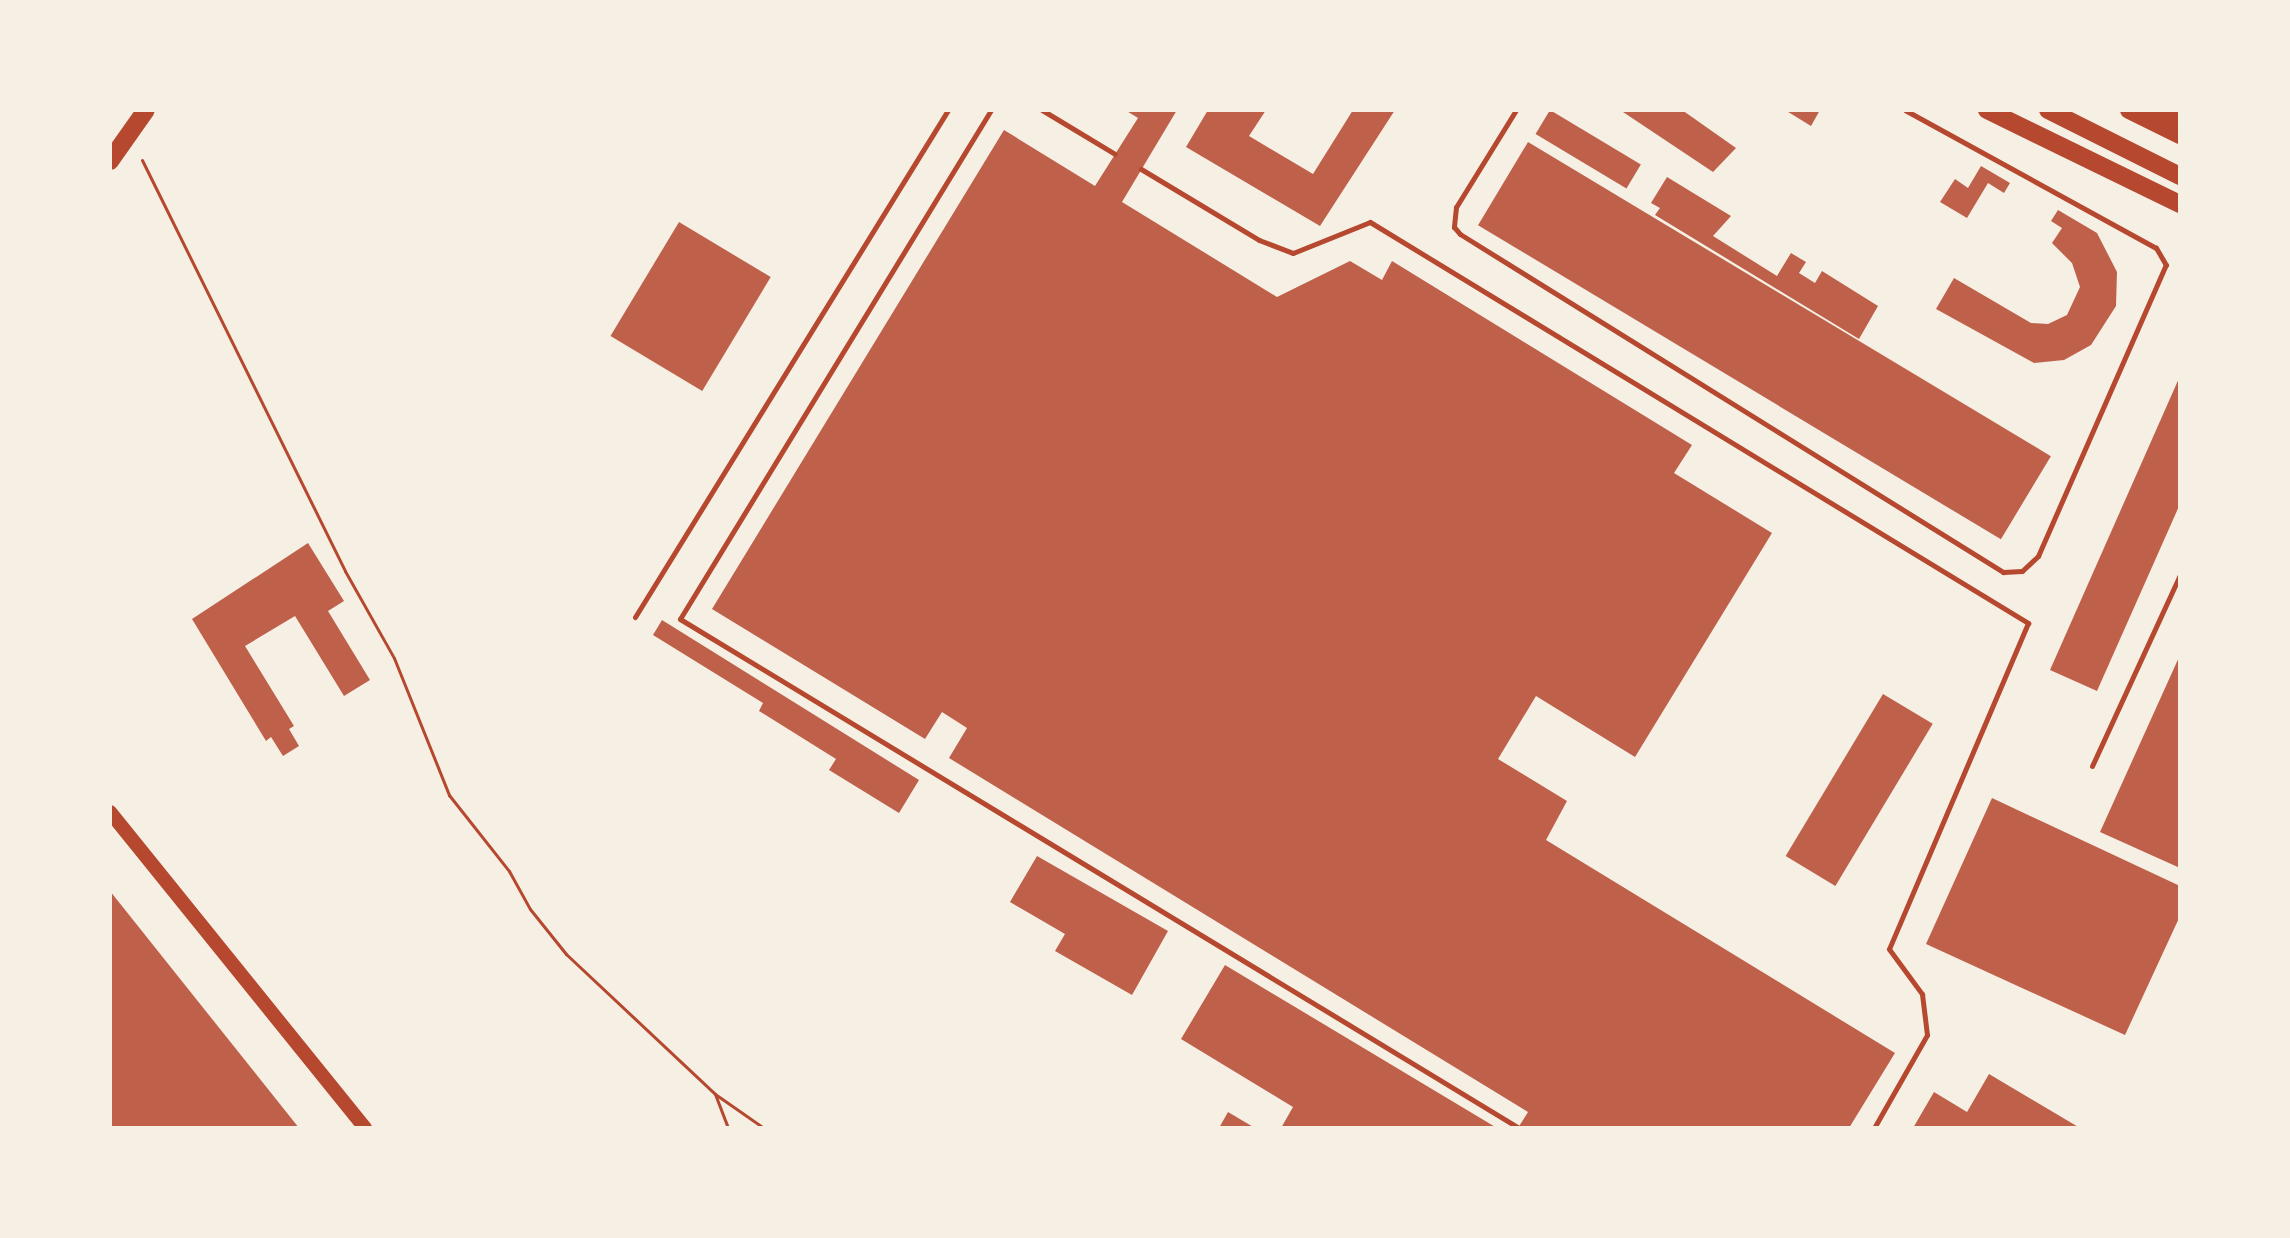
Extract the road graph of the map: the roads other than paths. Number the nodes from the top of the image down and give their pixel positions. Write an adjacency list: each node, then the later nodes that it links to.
1 (146, 110): 14 (highway)
2 (948, 110): 19 (lane)
3 (991, 110): 23 (lane)
4 (1042, 110): 13 (lane)
5 (1516, 110): 6 (lane)
6 (1905, 110)
7 (1987, 110): 17 (highway)
8 (2048, 110): 16 (highway)
9 (2129, 110): 12 (highway)
10 (2155, 110): 11 (highway)
11 (2180, 121)
12 (2180, 135)
13 (1115, 154)
14 (110, 161)
15 (1141, 169): 24 (lane)
16 (2180, 176)
17 (2180, 204)
18 (2180, 575): 20 (lane)
19 (635, 617)
20 (2092, 766)
21 (110, 812): 22 (street)
22 (365, 1128)
23 (1519, 1128)
24 (1874, 1128)

